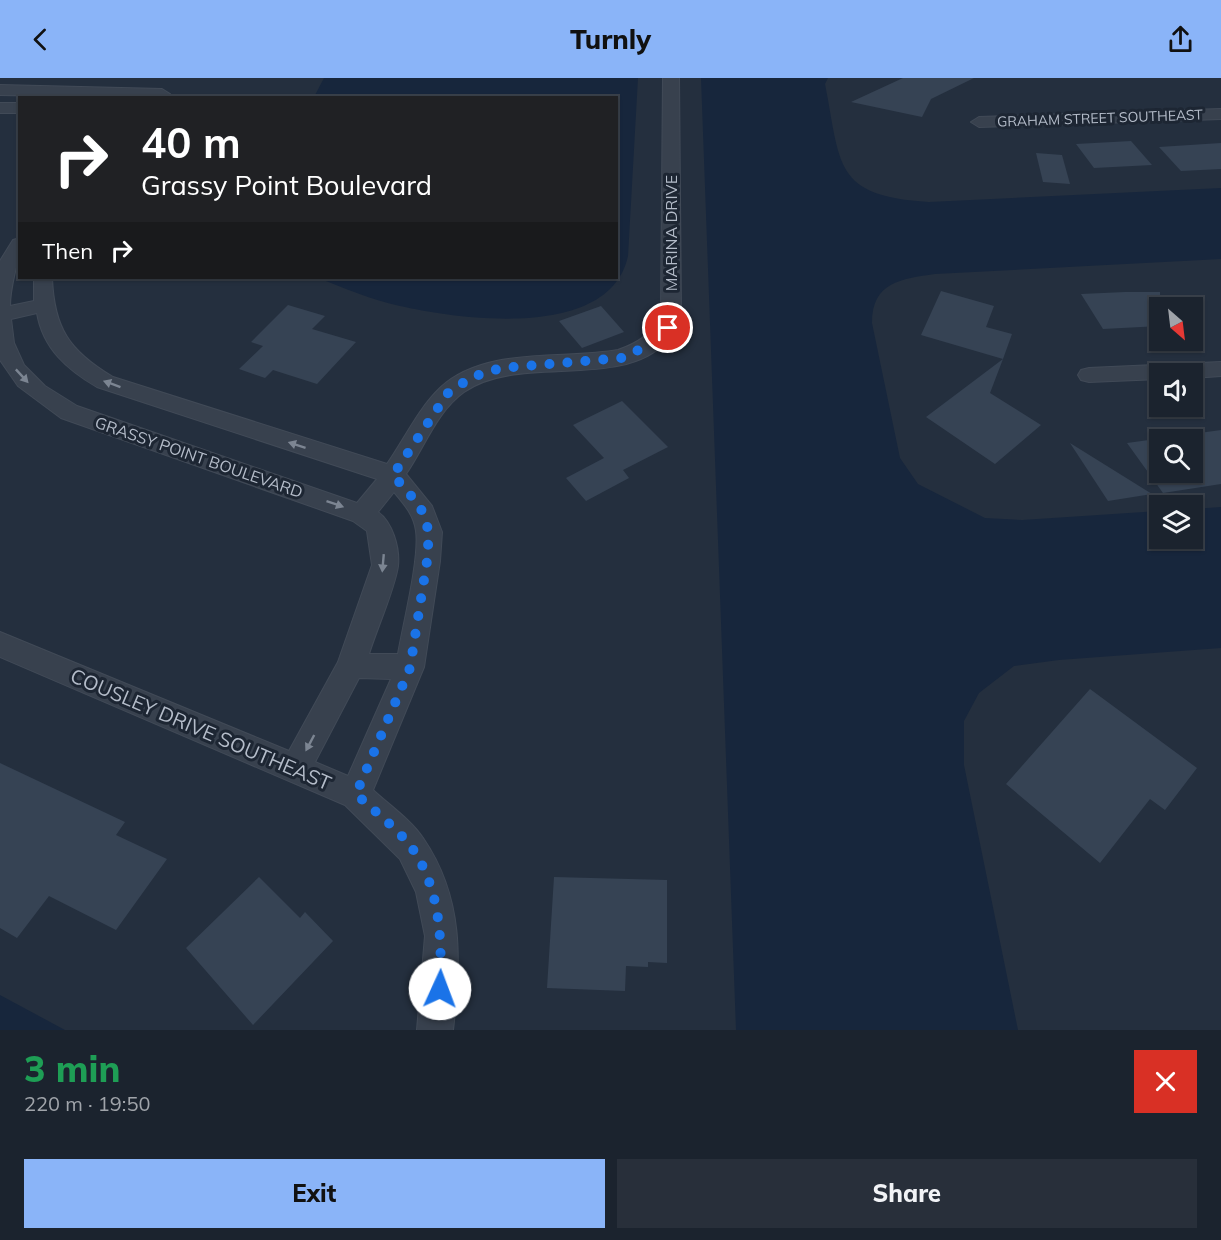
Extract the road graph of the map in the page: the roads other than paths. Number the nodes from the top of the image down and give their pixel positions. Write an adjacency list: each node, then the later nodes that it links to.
1 (140, 78): 5 (street)
2 (174, 78): 6 (street)
3 (671, 78): 18 (street, MARINA DRIVE)
4 (0, 90): 5 (street)
5 (126, 95): 6 (street)
6 (161, 96)
7 (0, 108): 8 (street)
8 (18, 108)
9 (1221, 114): 10 (street, GRAHAM STREET SOUTHEAST)
10 (979, 122)
11 (18, 247): 13 (street, GRASSY POINT BOULEVARD)
12 (42, 279): 13 (street); 14 (street)
13 (1, 290): 15 (street, GRASSY POINT BOULEVARD)
14 (45, 305): 15 (street); 18 (street, one-way to 14)
15 (0, 315): 19 (street, GRASSY POINT BOULEVARD, one-way to 19)
16 (1221, 369): 17 (street)
17 (1089, 375)
18 (393, 475): 19 (street, MARINA DRIVE); 22 (street)
19 (362, 514): 21 (street, GRASSY POINT BOULEVARD, one-way to 21)
20 (0, 644): 23 (street, COUSLEY DRIVE SOUTHEAST)
21 (351, 666): 22 (street); 23 (street, GRASSY POINT BOULEVARD, one-way to 23)
22 (410, 668): 24 (street)
23 (296, 769): 24 (street, COUSLEY DRIVE SOUTHEAST)
24 (356, 794): 25 (street, COUSLEY DRIVE SOUTHEAST)
25 (435, 1030)

